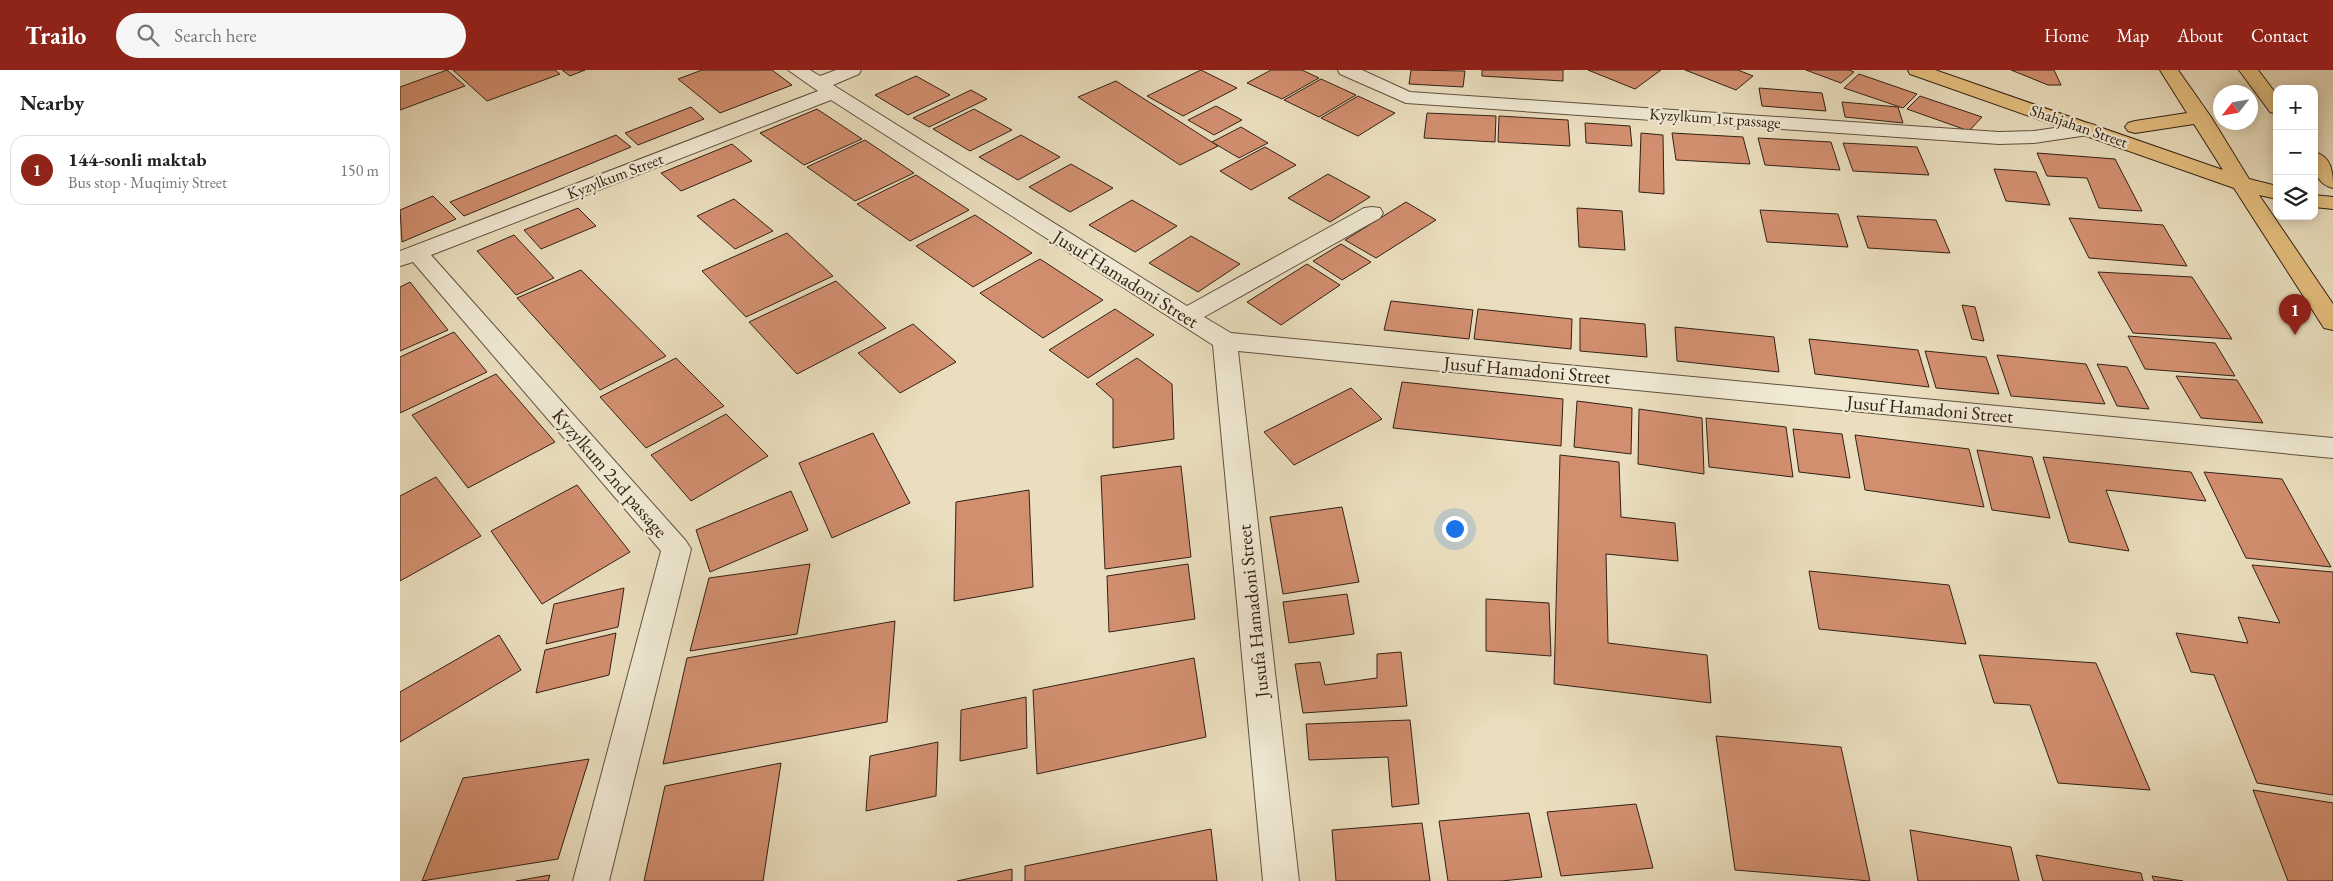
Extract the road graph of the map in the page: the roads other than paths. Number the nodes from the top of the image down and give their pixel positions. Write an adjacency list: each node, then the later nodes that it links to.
1 (797, 70): 8 (street, Jusuf Hamadoni Street)
2 (852, 70): 8 (street, Kyzylkum Street)
3 (1346, 70): 11 (street, Kyzylkum 1st passage)
4 (1917, 70): 11 (main road, Shahjahan Street)
5 (1967, 70): 11 (main road, Shahjahan Street)
6 (2169, 70): 10 (main road)
7 (2248, 70): 9 (main road)
8 (824, 88): 24 (street, Kyzylkum Street); 25 (street, Jusuf Hamadoni Street)
9 (2273, 103)
10 (2201, 116): 12 (main road); 12 (main road, Shahjahan Street)
11 (2093, 122): 16 (main road, Shahjahan Street)
12 (2225, 159): 14 (main road, Shahjahan Street); 16 (main road)
13 (2318, 163): 15 (main road)
14 (2273, 177)
15 (2333, 182)
16 (2240, 183): 17 (main road, Shahjahan Street); 22 (main road)
17 (2273, 192)
18 (2318, 192): 19 (main road)
19 (2333, 198)
20 (2318, 201): 21 (main road)
21 (2333, 202)
22 (2267, 205): 26 (main road)
23 (1372, 213): 25 (street)
24 (408, 256): 29 (street, Kyzylkum 2nd passage)
25 (1186, 317): 27 (street, Jusuf Hamadoni Street)
26 (2333, 322)
27 (1225, 342): 28 (street, Jusuf Hamadoni Street); 30 (street, Jusufa Hamadoni Street)
28 (2333, 448)
29 (591, 881)
30 (1281, 881)

